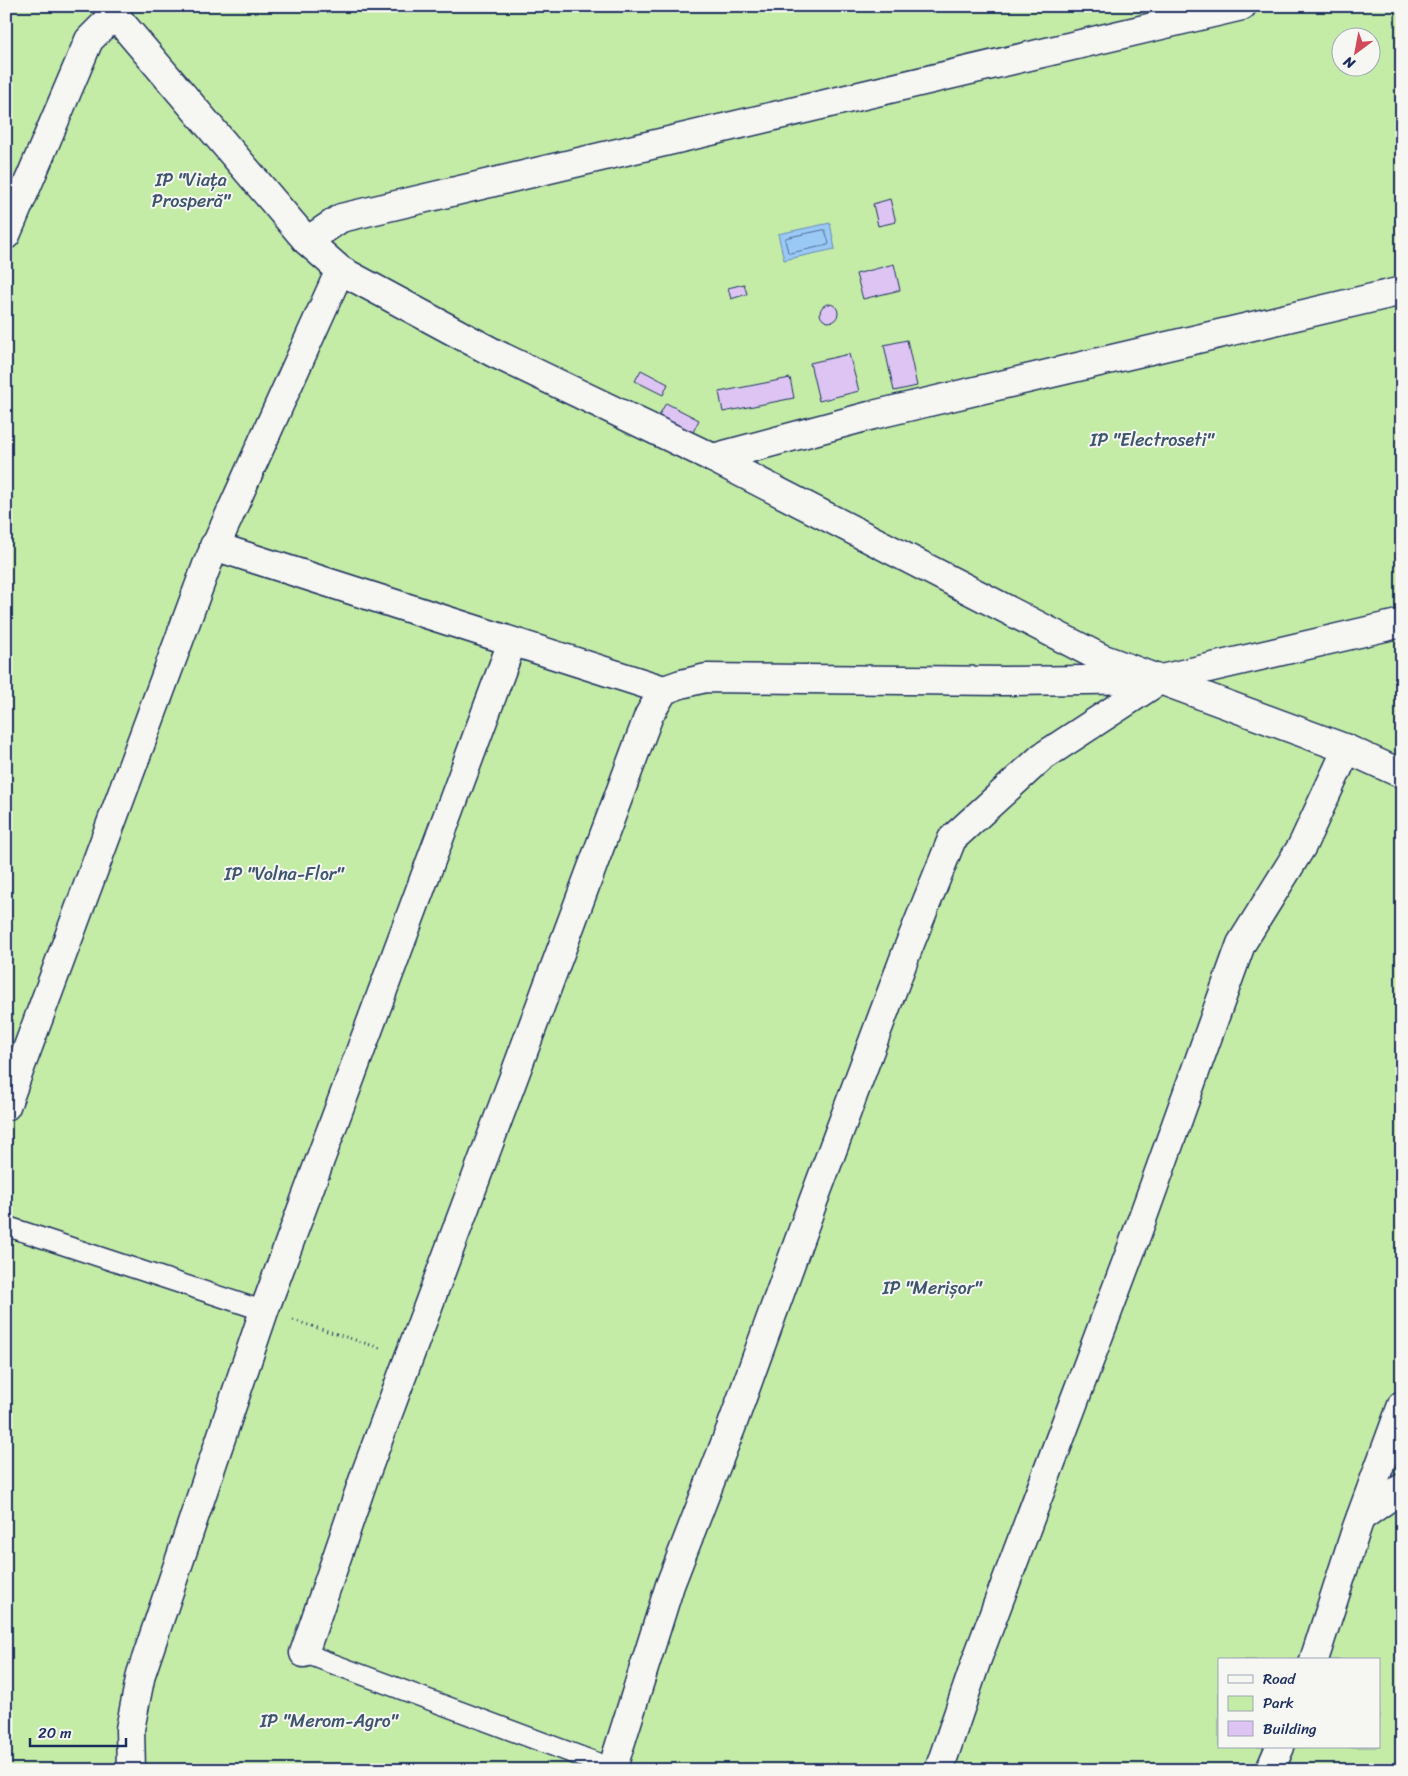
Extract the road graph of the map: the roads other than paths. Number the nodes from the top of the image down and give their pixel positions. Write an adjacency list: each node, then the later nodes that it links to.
1 (1242, 6): 4 (street)
2 (110, 10): 3 (street); 4 (street)
3 (6, 235)
4 (307, 241): 5 (street)
5 (340, 270): 7 (street); 8 (street)
6 (1402, 291): 7 (street)
7 (713, 458): 11 (street)
8 (214, 546): 10 (street); 15 (street)
9 (1402, 623): 11 (street)
10 (512, 642): 12 (street); 17 (street)
11 (1161, 679): 12 (street); 13 (street); 24 (street)
12 (664, 690): 21 (street)
13 (1347, 750): 14 (street); 26 (street)
14 (1402, 774)
15 (6, 1106)
16 (6, 1226): 17 (lane)
17 (264, 1311): 25 (street)
18 (1402, 1405): 20 (street)
19 (1402, 1488): 20 (street)
20 (1361, 1517): 22 (street)
21 (304, 1653): 24 (lane)
22 (1315, 1658)
23 (1280, 1748): 27 (street)
24 (614, 1769)
25 (131, 1770)
26 (939, 1770)
27 (1270, 1770)

